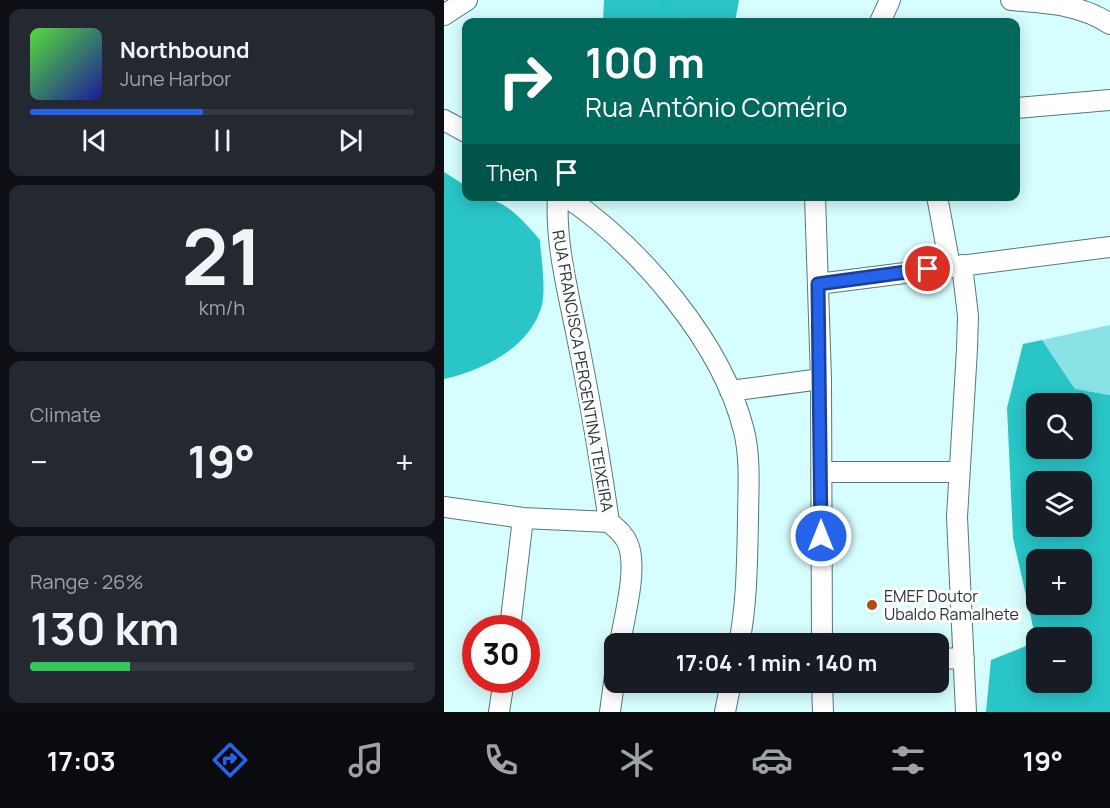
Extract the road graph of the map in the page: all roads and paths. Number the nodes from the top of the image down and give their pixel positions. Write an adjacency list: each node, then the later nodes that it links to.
1 (467, 0): 4 (street)
2 (890, 0): 5 (street)
3 (1011, 0): 6 (street)
4 (444, 15)
5 (882, 18)
6 (1110, 24)
7 (1110, 100): 8 (street)
8 (1020, 108)
9 (444, 120): 10 (street)
10 (462, 130)
11 (558, 201): 24 (street, RUA FRANCISCA PERGENTINA TEIXEIRA)
12 (572, 201): 19 (street)
13 (815, 201): 17 (street)
14 (938, 201): 16 (street)
15 (1110, 247): 16 (street)
16 (956, 266): 17 (street); 21 (street)
17 (818, 284): 18 (street)
18 (821, 379): 19 (street); 20 (street)
19 (730, 391): 27 (street)
20 (821, 471): 21 (street); 28 (street)
21 (958, 472): 29 (street)
22 (444, 507): 23 (street, RUA FRANCISCA PERGENTINA TEIXEIRA)
23 (523, 518): 24 (street, RUA FRANCISCA PERGENTINA TEIXEIRA); 25 (street)
24 (609, 522): 26 (street)
25 (512, 615)
26 (621, 633)
27 (741, 633)
28 (822, 633)
29 (964, 658): 30 (street); 39 (street)
30 (949, 659)
31 (502, 693): 35 (street)
32 (613, 693): 36 (street)
33 (729, 693): 37 (street)
34 (822, 693): 38 (street)
35 (499, 712)
36 (610, 712)
37 (725, 712)
38 (823, 712)
39 (966, 712)

